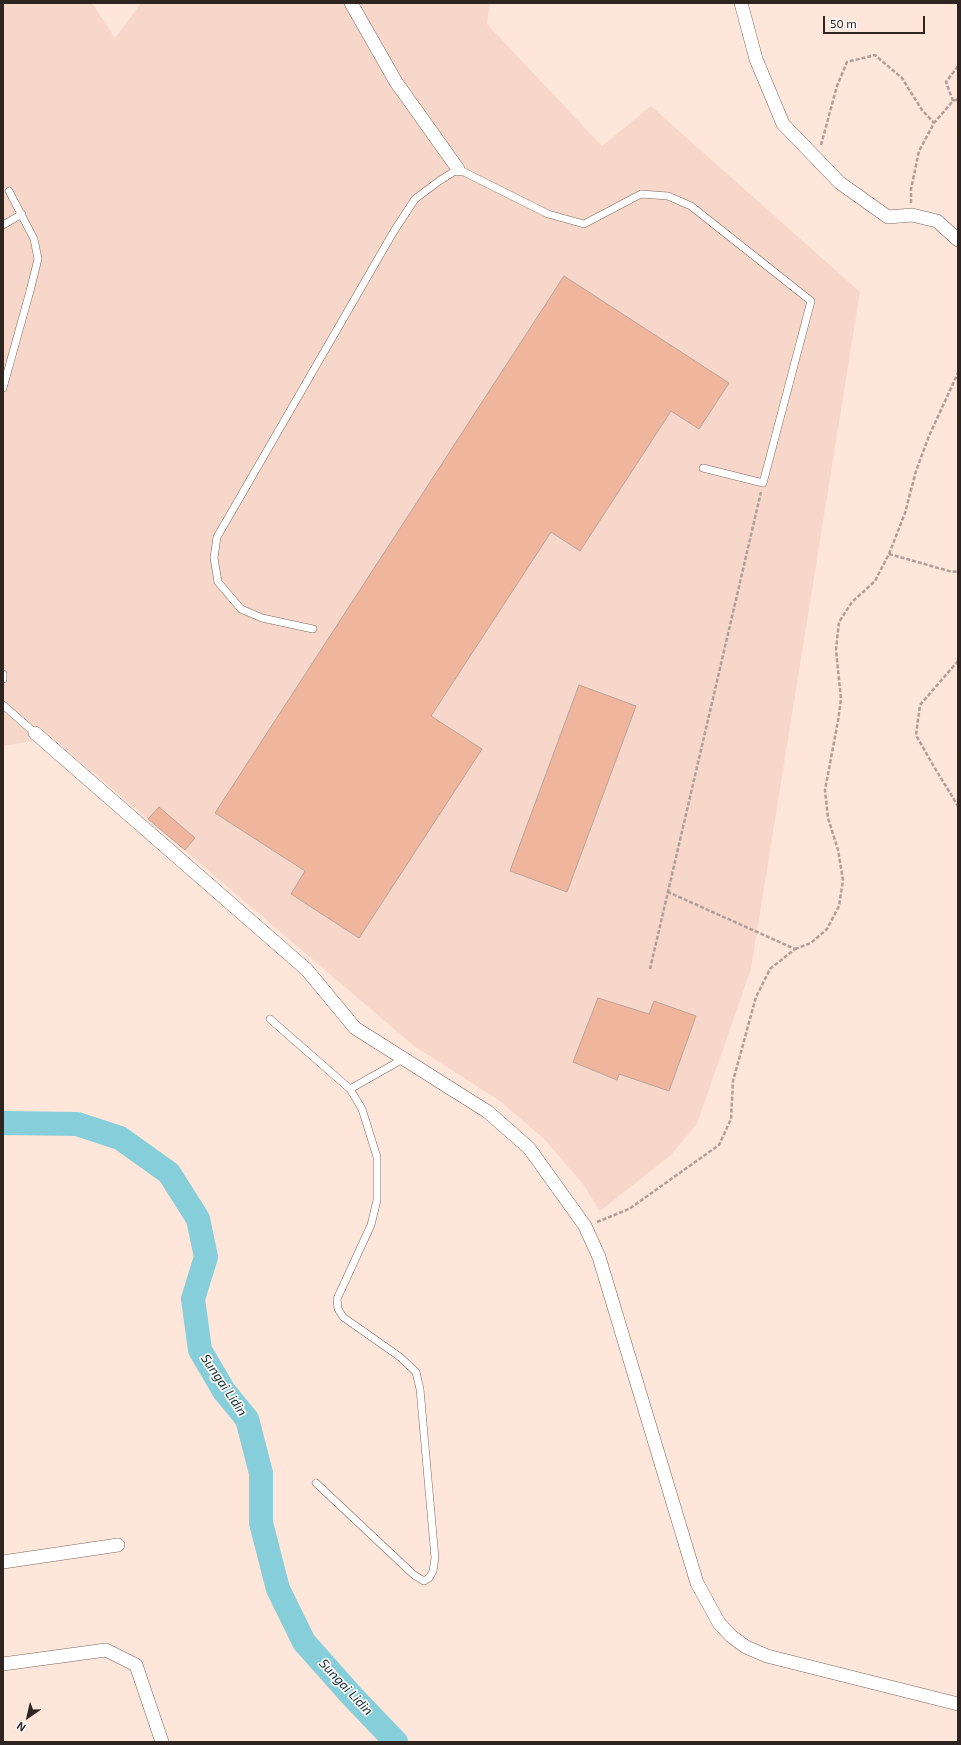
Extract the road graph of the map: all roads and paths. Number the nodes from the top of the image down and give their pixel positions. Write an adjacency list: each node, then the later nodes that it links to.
1 (351, 3): 8 (street)
2 (741, 3): 7 (street)
3 (958, 66): 5 (path)
4 (958, 99): 5 (path)
5 (953, 101): 6 (path)
6 (934, 123): 7 (path); 11 (path)
7 (816, 159): 11 (street)
8 (458, 169): 17 (lane); 20 (lane)
9 (9, 191): 10 (lane)
10 (22, 214): 12 (lane); 15 (lane)
11 (912, 215): 13 (street)
12 (3, 225)
13 (958, 240)
14 (958, 373): 18 (path)
15 (3, 388)
16 (703, 468): 17 (lane)
17 (763, 483): 27 (path)
18 (889, 554): 19 (path); 28 (path)
19 (958, 572)
20 (314, 629)
21 (958, 661): 26 (path)
22 (3, 674): 23 (lane)
23 (3, 679)
24 (3, 705): 25 (lane)
25 (35, 734): 31 (street)
26 (958, 806)
27 (668, 892): 28 (path); 29 (path)
28 (795, 949): 33 (path)
29 (650, 968)
30 (270, 1019): 32 (lane)
31 (403, 1059): 32 (lane); 33 (street)
32 (350, 1089): 34 (lane)
33 (585, 1226): 38 (street)
34 (316, 1483)
35 (118, 1545): 36 (street)
36 (3, 1562)
37 (3, 1664): 39 (street)
38 (958, 1704)
39 (162, 1742)

